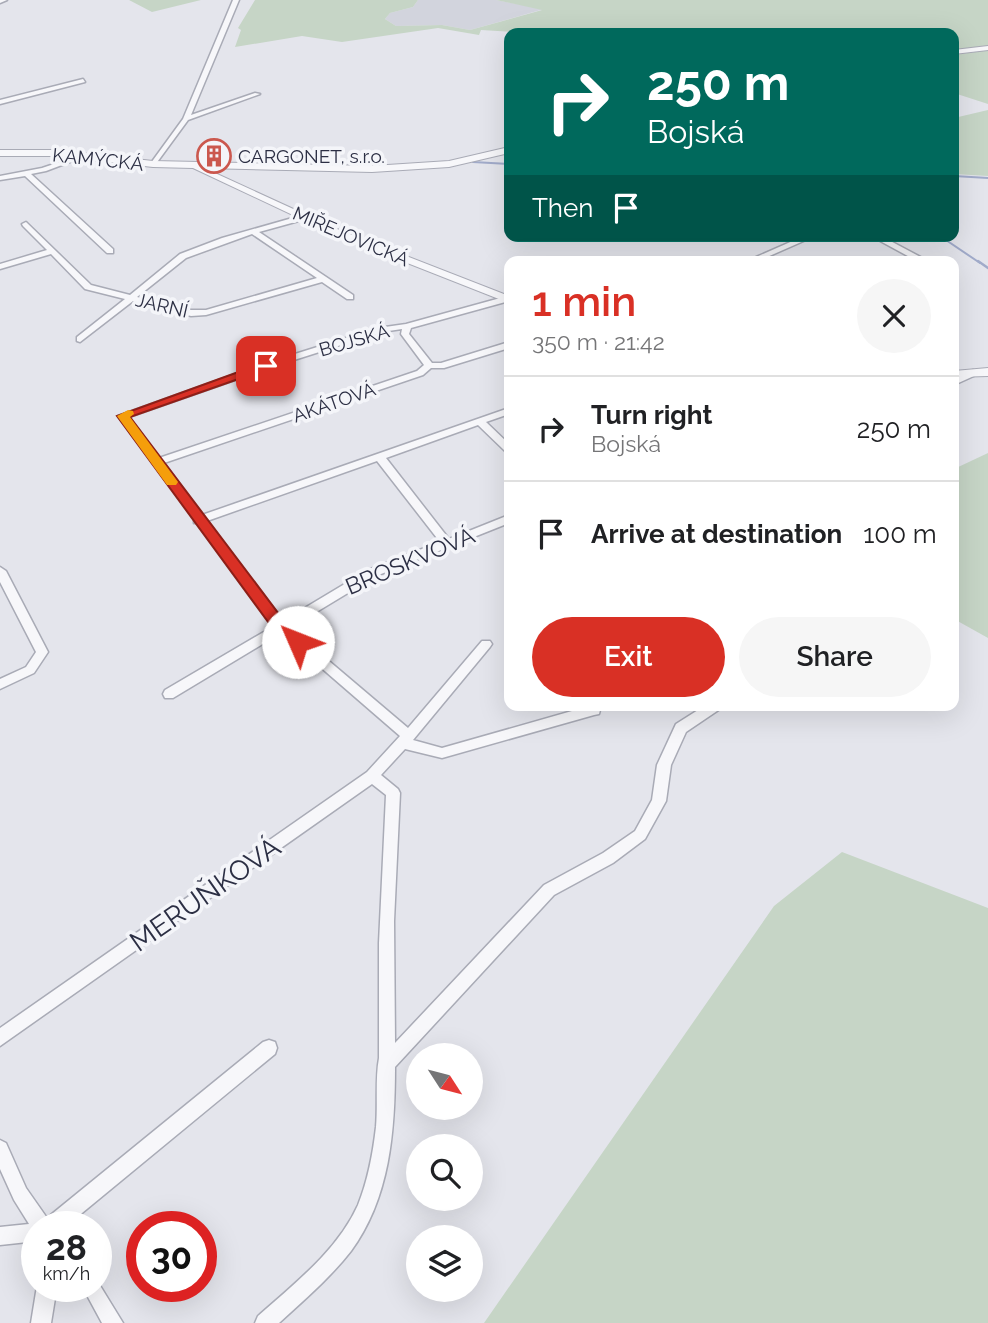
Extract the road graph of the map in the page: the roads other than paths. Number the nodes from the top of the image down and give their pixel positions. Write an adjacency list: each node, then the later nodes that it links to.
1 (236, 0): 7 (street)
2 (988, 48): 3 (street)
3 (959, 51)
4 (83, 81): 6 (street)
5 (257, 94): 7 (street)
6 (0, 102)
7 (186, 119): 11 (street)
8 (504, 151): 12 (street, KAMÝCKÁ)
9 (0, 153): 10 (street, KAMÝCKÁ)
10 (80, 157): 11 (street, KAMÝCKÁ); 13 (street)
11 (153, 164): 12 (street, KAMÝCKÁ)
12 (196, 166): 15 (street, MIŘEJOVICKÁ)
13 (26, 173): 14 (street); 21 (street)
14 (0, 178)
15 (303, 217): 17 (street); 28 (street, MIŘEJOVICKÁ)
16 (26, 224): 20 (street, JARNÍ)
17 (254, 232): 25 (street); 26 (street)
18 (797, 242): 22 (street)
19 (888, 242): 23 (street)
20 (53, 251): 24 (street); 26 (street, JARNÍ)
21 (110, 251)
22 (763, 256)
23 (914, 256)
24 (0, 267)
25 (322, 279): 26 (street, JARNÍ); 27 (street)
26 (129, 297): 31 (street)
27 (350, 297)
28 (504, 298)
29 (504, 301): 30 (street, BOJSKÁ)
30 (407, 326): 33 (street); 42 (street, BOJSKÁ)
31 (80, 339)
32 (504, 347): 33 (street, AKÁTOVÁ)
33 (429, 365): 42 (street, AKÁTOVÁ)
34 (988, 372): 35 (street)
35 (973, 373): 36 (street); 37 (street)
36 (959, 374)
37 (959, 380)
38 (504, 413): 39 (street)
39 (481, 422): 40 (street); 41 (street)
40 (504, 444)
41 (380, 457): 43 (street); 45 (street)
42 (157, 462): 43 (street)
43 (198, 520): 48 (street)
44 (504, 521): 45 (street, BROSKVOVÁ)
45 (447, 544): 48 (street, BROSKVOVÁ)
46 (0, 571): 47 (street)
47 (6, 596): 50 (street)
48 (280, 626): 51 (street, BROSKVOVÁ); 54 (street)
49 (486, 644): 54 (street, MERUŇKOVÁ)
50 (0, 684)
51 (169, 694)
52 (590, 711): 54 (street)
53 (707, 711): 58 (street)
54 (407, 739): 55 (street, MERUŇKOVÁ)
55 (372, 776): 56 (street, MERUŇKOVÁ); 58 (street)
56 (0, 1038)
57 (269, 1048): 61 (street)
58 (385, 1066): 68 (street)
59 (0, 1151): 60 (street)
60 (31, 1211)
61 (70, 1211)
62 (21, 1234): 63 (street)
63 (0, 1236)
64 (44, 1302): 66 (street)
65 (101, 1302): 67 (street)
66 (41, 1323)
67 (113, 1323)
68 (265, 1323)

